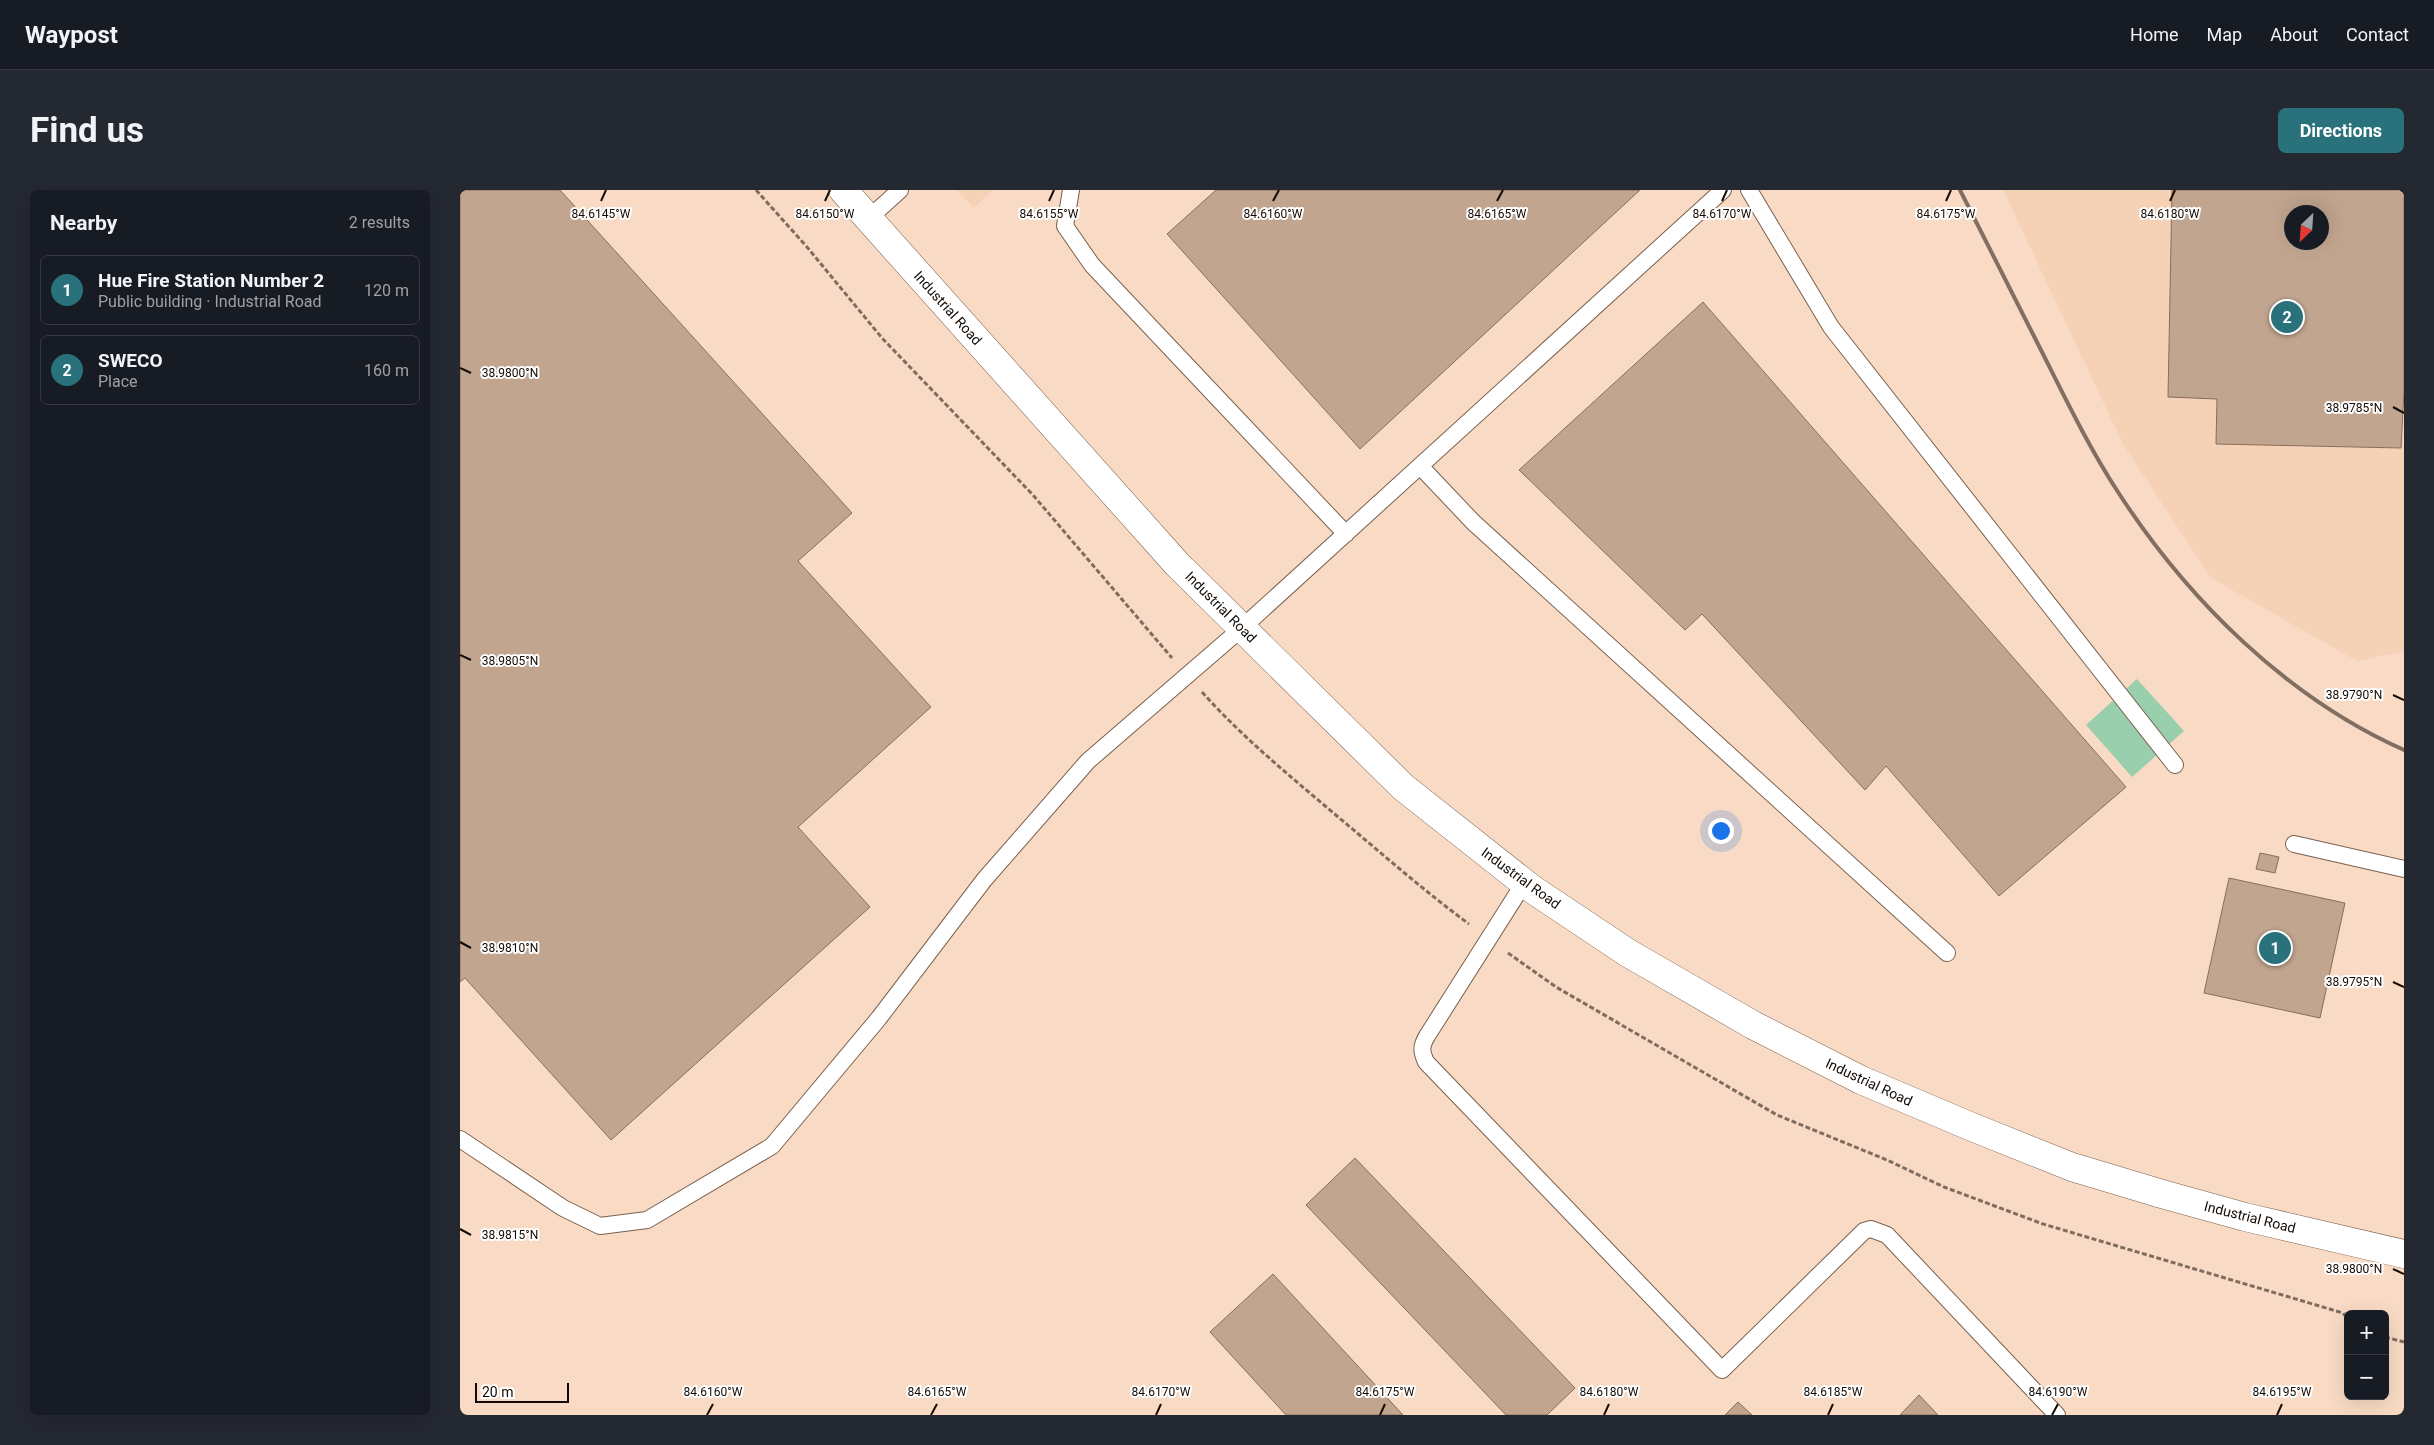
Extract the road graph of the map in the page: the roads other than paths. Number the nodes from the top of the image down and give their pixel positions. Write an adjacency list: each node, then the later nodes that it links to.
1 (843, 190): 6 (main road, Industrial Road)
2 (900, 190): 6 (lane)
3 (1071, 190): 8 (lane)
4 (1723, 190): 7 (lane)
5 (1750, 190): 10 (lane)
6 (868, 219): 9 (main road, Industrial Road)
7 (1420, 466): 8 (lane); 14 (lane)
8 (1346, 534): 9 (lane)
9 (1242, 628): 13 (main road, Industrial Road); 15 (lane)
10 (2175, 765)
11 (2294, 844): 12 (lane)
12 (2404, 869)
13 (1524, 883): 16 (main road, Industrial Road); 17 (lane)
14 (1948, 954)
15 (460, 1139)
16 (2404, 1254)
17 (2057, 1415)

